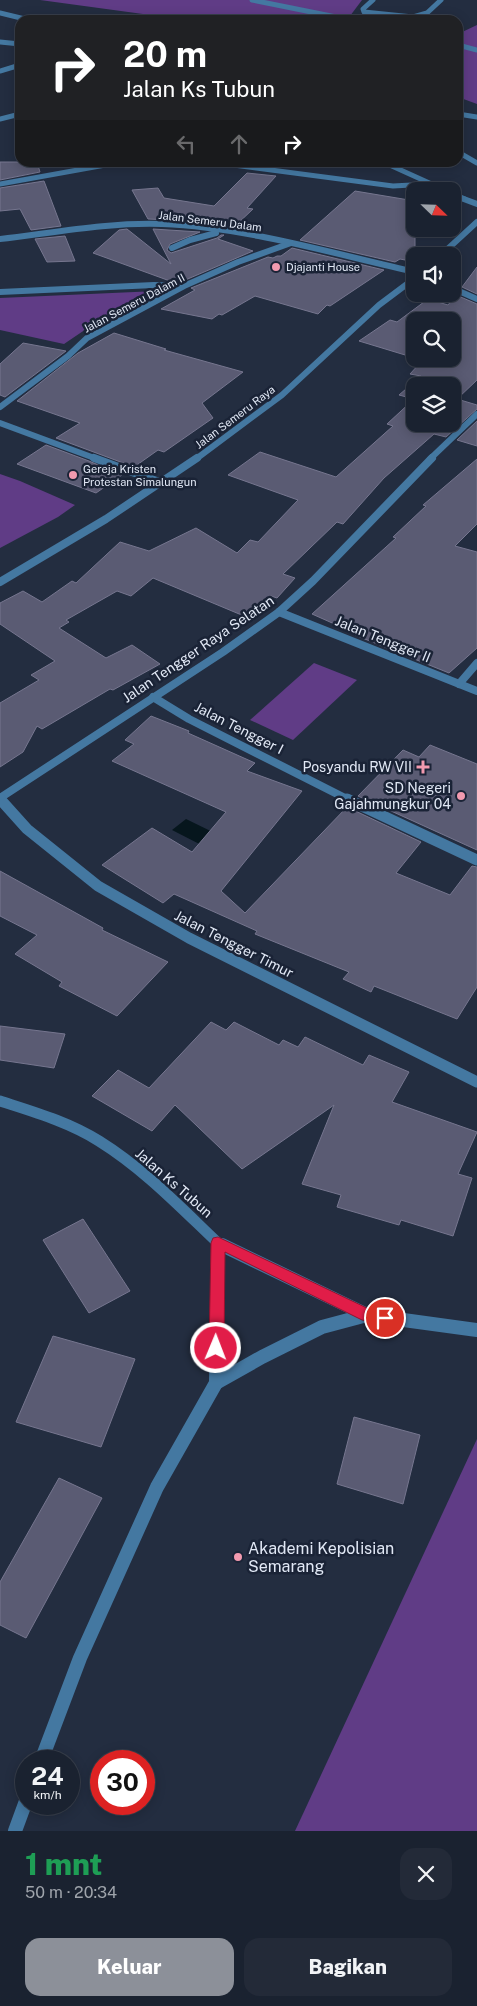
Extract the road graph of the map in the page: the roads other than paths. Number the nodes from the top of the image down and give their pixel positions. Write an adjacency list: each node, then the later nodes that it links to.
1 (252, 0): 5 (street)
2 (373, 0): 6 (street)
3 (441, 0): 7 (street)
4 (0, 14): 8 (street)
5 (326, 15)
6 (380, 15)
7 (423, 15)
8 (15, 17)
9 (0, 42): 10 (street)
10 (15, 44)
11 (463, 46): 12 (street)
12 (477, 50)
13 (15, 66): 14 (street)
14 (0, 71)
15 (15, 115): 18 (street)
16 (463, 115): 17 (street)
17 (477, 117)
18 (0, 119)
19 (463, 155): 20 (street)
20 (477, 162)
21 (94, 167): 25 (street)
22 (249, 167): 26 (street)
23 (394, 167): 24 (street)
24 (426, 182)
25 (0, 184)
26 (406, 185)
27 (461, 198): 28 (street)
28 (477, 204)
29 (477, 222): 33 (street)
30 (230, 232): 31 (street, Jalan Semeru Dalam); 32 (street, Jalan Semeru Dalam); 34 (street)
31 (0, 239)
32 (292, 243): 35 (street, Jalan Semeru Dalam); 37 (street, Jalan Semeru Dalam II)
33 (450, 247)
34 (172, 248)
35 (406, 270)
36 (406, 284): 44 (street, Jalan Semeru Raya)
37 (184, 286): 38 (street); 41 (street, Jalan Semeru Dalam II)
38 (0, 292)
39 (461, 292): 40 (street)
40 (477, 299)
41 (0, 407)
42 (477, 414): 46 (street, Jalan Tengger Raya Selatan)
43 (0, 423): 44 (street)
44 (162, 483): 45 (street, Jalan Semeru Raya)
45 (0, 582)
46 (279, 612): 48 (street, Jalan Tengger II); 50 (street, Jalan Tengger Raya Selatan)
47 (477, 663): 48 (street)
48 (459, 684): 49 (street, Jalan Tengger II)
49 (477, 691)
50 (152, 697): 51 (street, Jalan Tengger Raya Selatan); 52 (street, Jalan Tengger I)
51 (0, 798): 53 (street, Jalan Tengger Timur)
52 (477, 860)
53 (477, 1082)
54 (0, 1101): 55 (street, Jalan Ks Tubun)
55 (218, 1243): 56 (street, Jalan Ks Tubun); 58 (street)
56 (367, 1315): 57 (street, Jalan Ks Tubun); 58 (street, Jalan Ks Tubun)
57 (477, 1330)
58 (216, 1383): 59 (street)
59 (45, 1750)
60 (21, 1815): 61 (street)
61 (15, 1831)

